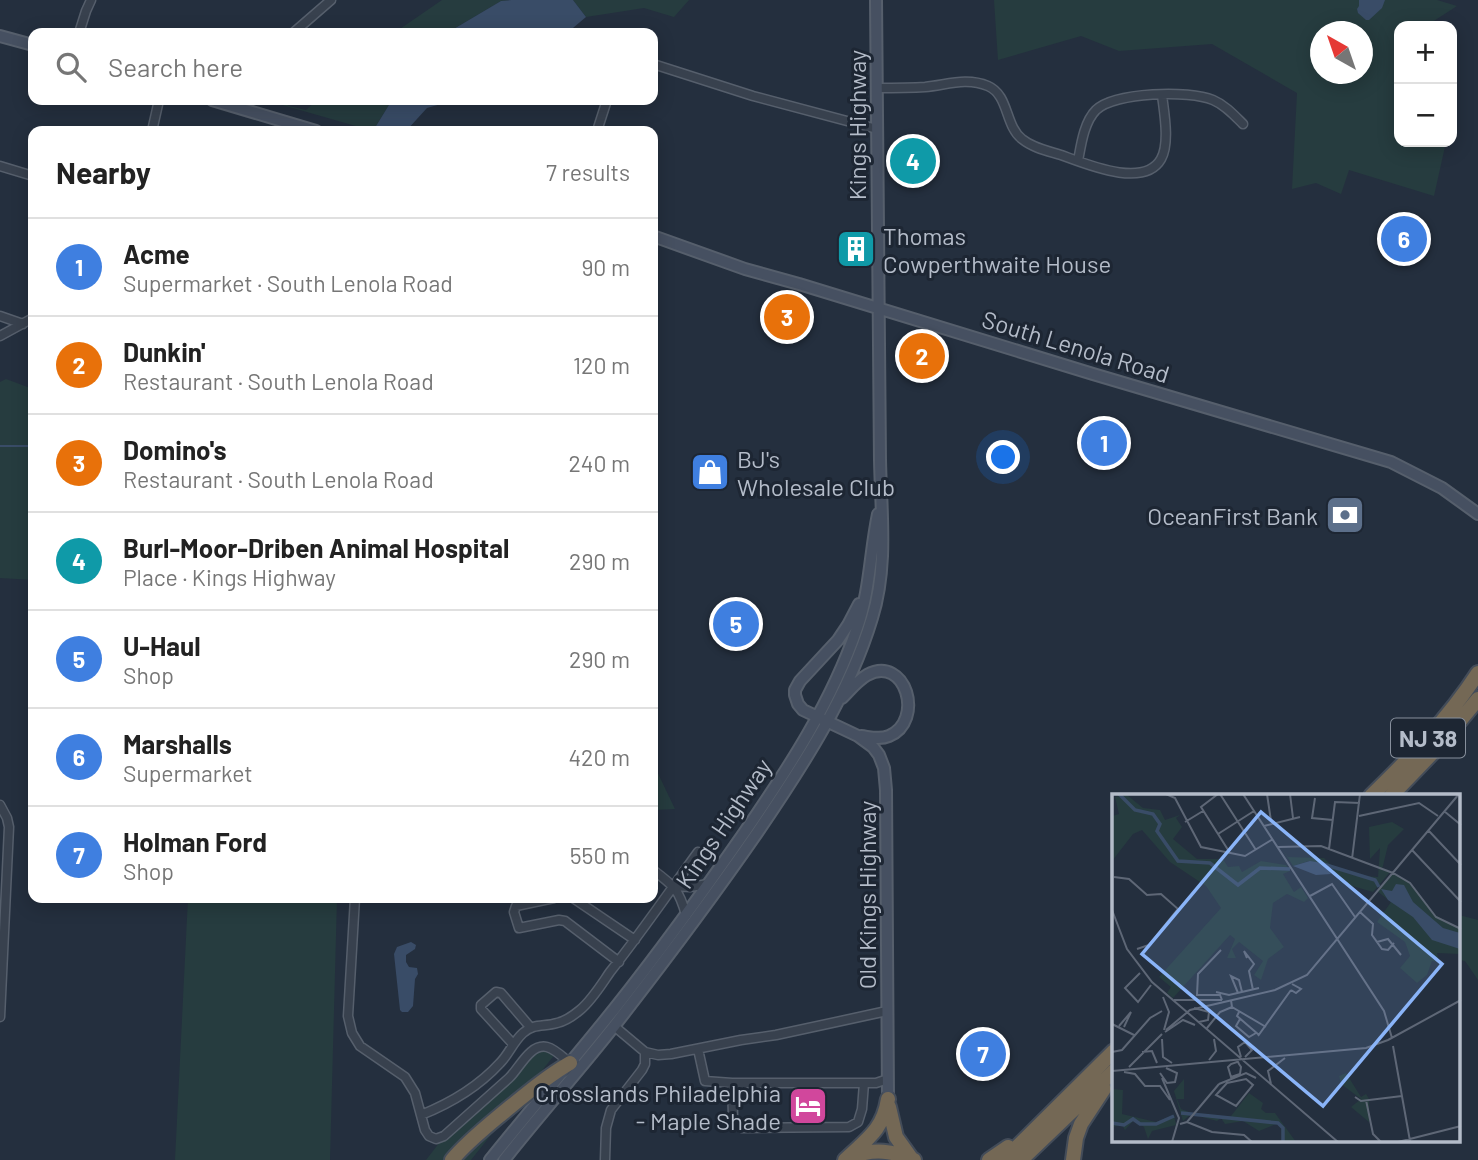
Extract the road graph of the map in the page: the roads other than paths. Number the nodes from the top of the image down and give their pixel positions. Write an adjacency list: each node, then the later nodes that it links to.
1 (80, 0): 4 (street)
2 (331, 0): 6 (street)
3 (876, 0): 10 (main road, Kings Highway)
4 (89, 3): 5 (street)
5 (81, 28)
6 (299, 28)
7 (0, 36): 8 (main road)
8 (28, 44)
9 (658, 66): 19 (street)
10 (876, 88): 19 (main road, Kings Highway); 20 (street)
11 (1162, 95): 15 (street); 20 (street); 20 (street)
12 (158, 105): 16 (street)
13 (233, 105): 17 (main road)
14 (605, 105): 18 (street)
15 (1243, 124)
16 (153, 126)
17 (300, 126)
18 (599, 126)
19 (877, 129): 24 (main road, Kings Highway)
20 (1078, 161)
21 (0, 166): 22 (street)
22 (28, 174)
23 (658, 238): 24 (main road, South Lenola Road)
24 (878, 308): 29 (main road, Kings Highway); 30 (main road, South Lenola Road)
25 (0, 316): 27 (street)
26 (28, 321): 27 (street)
27 (23, 324): 28 (street)
28 (0, 336)
29 (881, 501): 31 (main road, Kings Highway); 34 (main road, Kings Highway)
30 (1478, 514)
31 (867, 589): 35 (main road, Kings Highway); 35 (main road)
32 (1478, 673): 37 (highway, NJ 38)
33 (1478, 699): 38 (highway, NJ 38)
34 (835, 705): 35 (main road, Kings Highway); 36 (main road)
35 (821, 719): 36 (main road, Old Kings Highway); 42 (main road, Kings Highway); 52 (main road, Kings Highway)
36 (858, 736): 50 (main road, Old Kings Highway)
37 (1373, 794)
38 (1393, 794)
39 (0, 805): 51 (street)
40 (698, 852): 43 (street)
41 (658, 874): 43 (street)
42 (708, 884): 43 (street); 47 (main road, Kings Highway)
43 (674, 886): 47 (street); 48 (street)
44 (355, 903): 65 (street)
45 (530, 903): 49 (street)
46 (580, 903): 48 (street)
47 (686, 915): 58 (main road, Kings Highway)
48 (635, 940): 49 (street)
49 (619, 962): 53 (street)
50 (887, 1011): 55 (street); 61 (main road, Old Kings Highway)
51 (0, 1017)
52 (614, 1026): 56 (street); 71 (main road, Kings Highway)
53 (531, 1028): 54 (street); 54 (street)
54 (513, 1044): 65 (street)
55 (698, 1049): 56 (street); 62 (street)
56 (645, 1052): 72 (street)
57 (1112, 1053): 66 (highway)
58 (570, 1063): 65 (street); 69 (highway); 70 (main road, Kings Highway)
59 (1112, 1073): 77 (highway)
60 (1112, 1074): 78 (highway)
61 (888, 1079): 63 (street); 64 (main road, Old Kings Highway)
62 (732, 1083): 63 (street); 63 (street)
63 (864, 1083)
64 (888, 1099): 67 (highway); 68 (highway)
65 (421, 1115)
66 (1044, 1122): 75 (highway); 76 (highway)
67 (846, 1159): 68 (highway)
68 (913, 1159)
69 (452, 1160)
70 (490, 1160)
71 (504, 1160)
72 (605, 1160)
73 (866, 1160): 74 (highway)
74 (887, 1160)
75 (989, 1160)
76 (1004, 1160)
77 (1021, 1160)
78 (1073, 1160)

